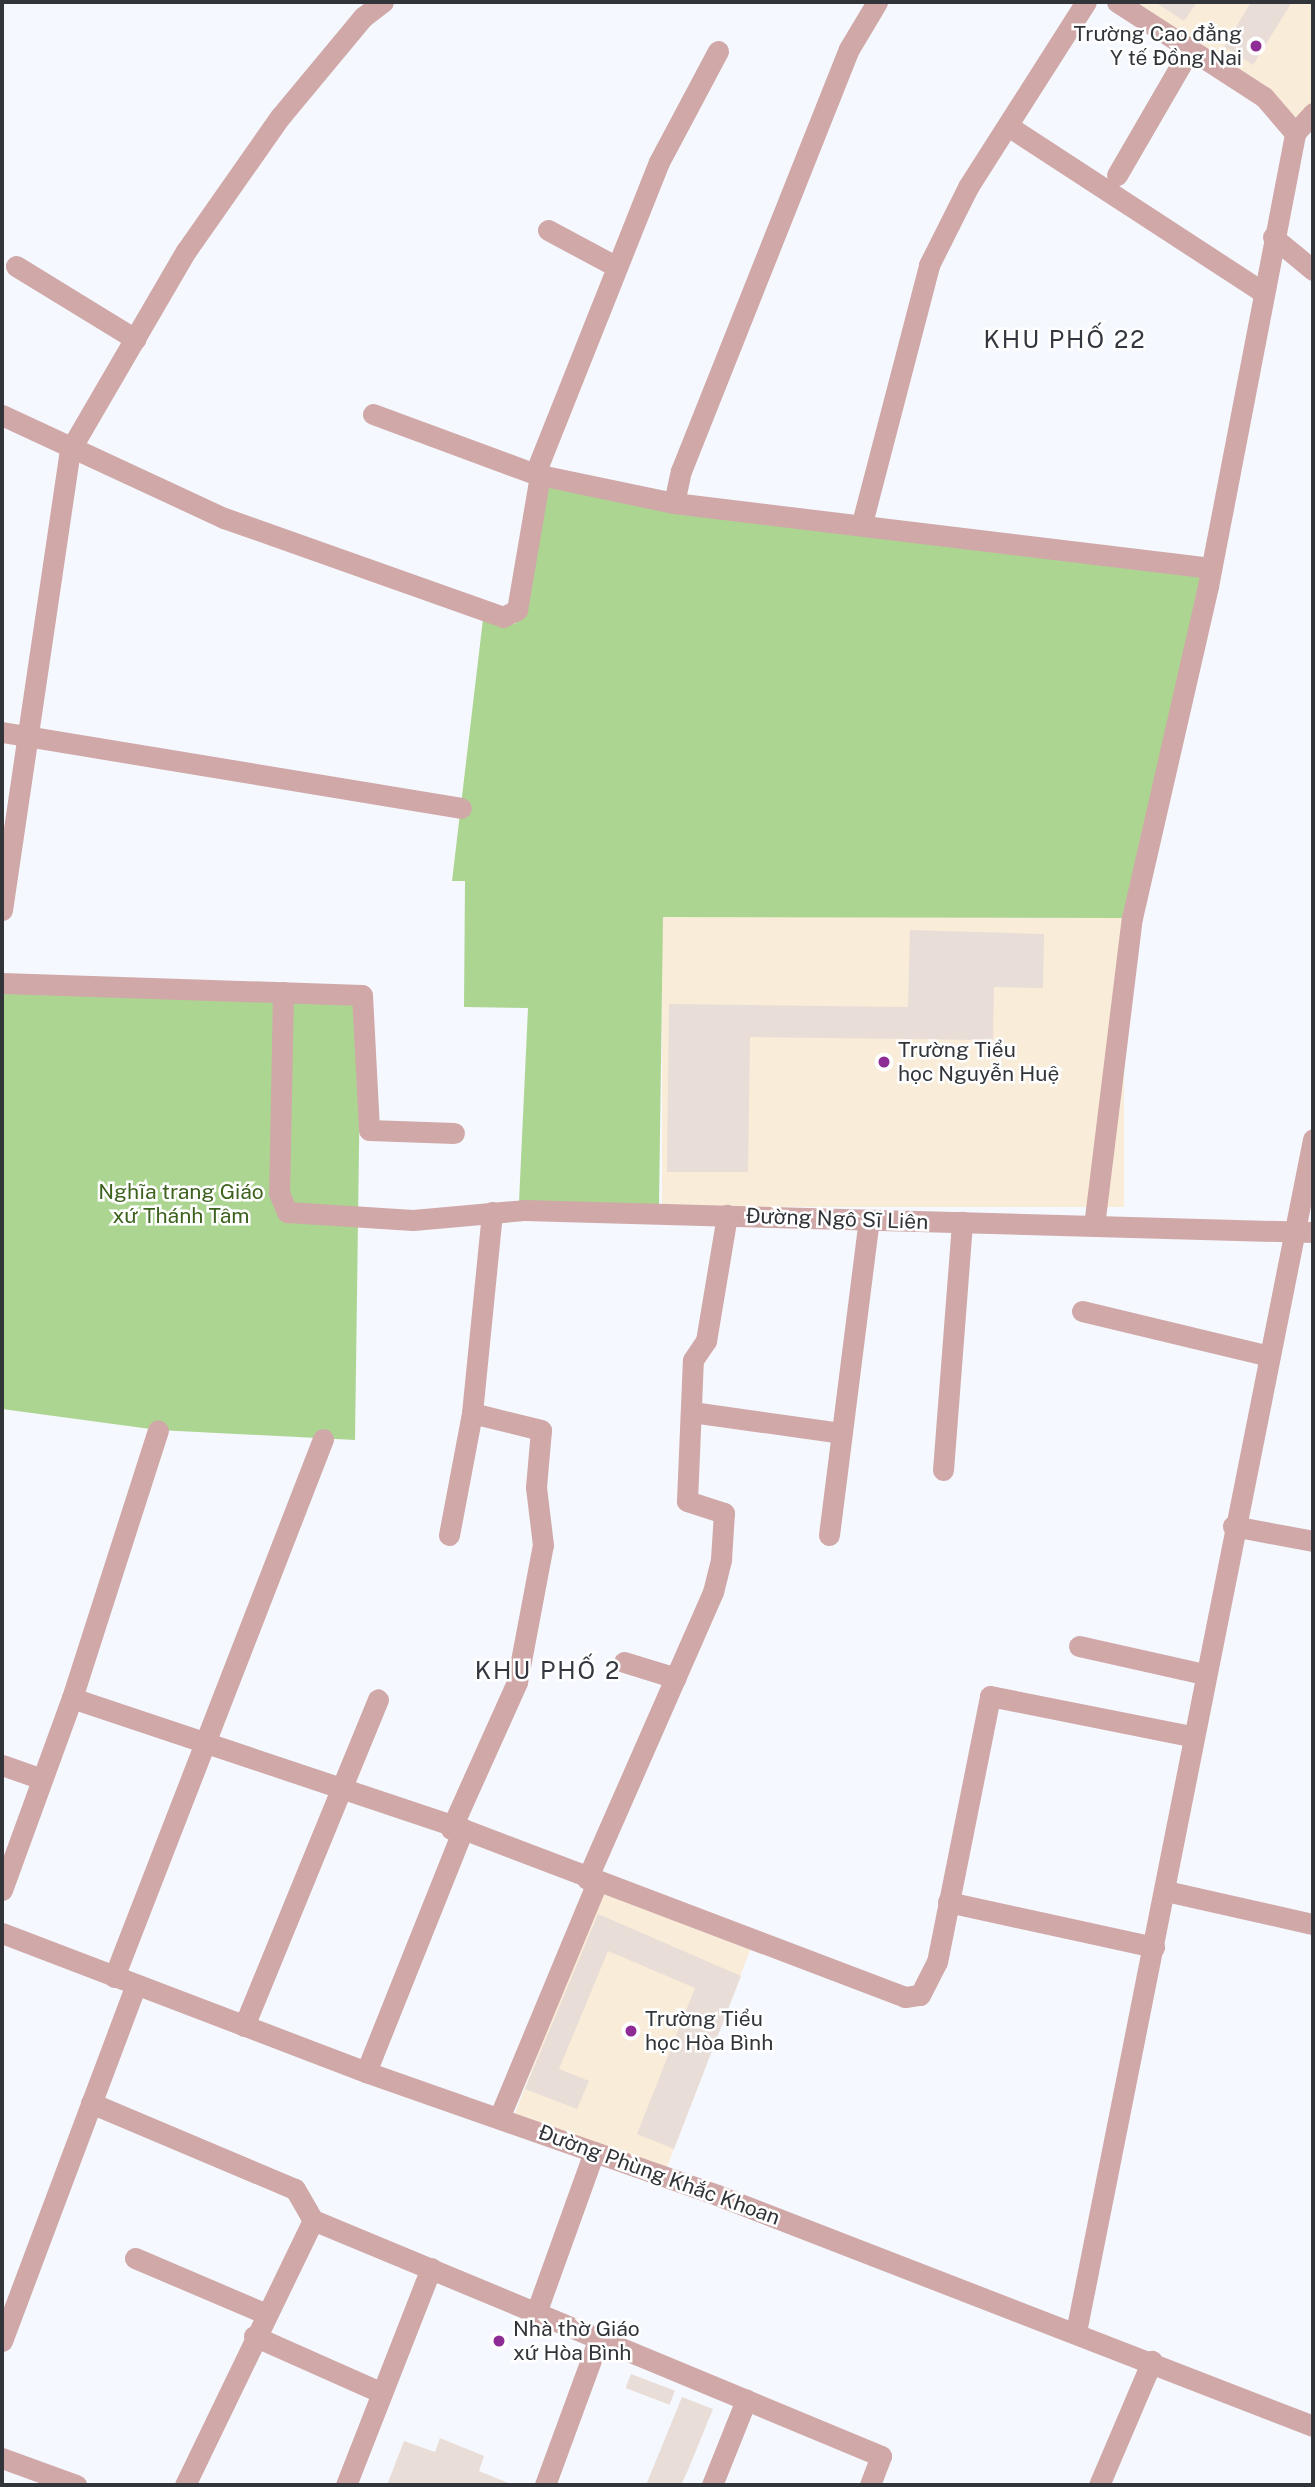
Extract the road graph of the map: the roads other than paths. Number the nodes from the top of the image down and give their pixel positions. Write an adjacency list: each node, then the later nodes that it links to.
1 (383, 2): 17 (street)
2 (877, 2): 22 (street)
3 (1086, 2): 8 (street)
4 (1117, 2): 5 (street)
5 (1190, 50): 9 (street); 10 (street)
6 (718, 51): 14 (street)
7 (1313, 113): 9 (street)
8 (1008, 125): 16 (street); 23 (street)
9 (1295, 133): 12 (street)
10 (1117, 175)
11 (548, 230): 14 (street)
12 (1273, 237): 15 (street); 16 (street)
13 (16, 266): 17 (street)
14 (617, 267): 21 (street)
15 (1313, 270)
16 (1263, 292): 24 (street)
17 (135, 339): 20 (street)
18 (373, 414): 21 (street)
19 (2, 415): 20 (street)
20 (70, 450): 21 (street); 26 (street)
21 (538, 474): 22 (street)
22 (674, 503): 23 (street)
23 (862, 523): 24 (street)
24 (1211, 568): 37 (street)
25 (2, 732): 26 (street)
26 (30, 736): 27 (street); 28 (street)
27 (461, 808)
28 (2, 910)
29 (2, 983): 30 (street)
30 (283, 992): 31 (street); 33 (street, Đường Ngô Sĩ Liên)
31 (454, 1133)
32 (1313, 1139): 38 (street)
33 (492, 1212): 34 (street, Đường Ngô Sĩ Liên); 42 (street)
34 (727, 1215): 35 (street, Đường Ngô Sĩ Liên); 41 (street)
35 (869, 1220): 36 (street, Đường Ngô Sĩ Liên); 44 (street)
36 (962, 1222): 37 (street, Đường Ngô Sĩ Liên); 46 (street)
37 (1094, 1226): 38 (street, Đường Ngô Sĩ Liên)
38 (1306, 1232): 40 (street)
39 (1083, 1311): 40 (street)
40 (1270, 1356): 47 (street)
41 (692, 1412): 44 (street); 54 (street)
42 (472, 1413): 48 (street); 62 (street)
43 (158, 1430): 55 (street)
44 (841, 1433): 49 (street)
45 (323, 1438): 58 (street)
46 (943, 1470)
47 (1233, 1526): 50 (street); 53 (street)
48 (449, 1535)
49 (829, 1535)
50 (1313, 1541)
51 (1079, 1646): 53 (street)
52 (624, 1662): 54 (street)
53 (1203, 1674): 57 (street)
54 (676, 1678): 63 (street)
55 (72, 1698): 58 (street); 60 (street)
56 (378, 1699): 61 (street)
57 (1191, 1736): 65 (street); 66 (street)
58 (208, 1743): 61 (street); 70 (street)
59 (2, 1765): 60 (street)
60 (42, 1779): 64 (street)
61 (340, 1787): 62 (street); 72 (street)
62 (457, 1829): 63 (street); 73 (street)
63 (592, 1881): 66 (street); 75 (street)
64 (2, 1890)
65 (1166, 1891): 67 (street); 69 (street)
66 (948, 1902): 69 (street)
67 (1313, 1924)
68 (2, 1933): 70 (street, Đường Phùng Khắc Khoan)
69 (1154, 1947): 82 (street)
70 (114, 1977): 71 (street, Đường Phùng Khắc Khoan)
71 (136, 1985): 72 (street, Đường Phùng Khắc Khoan); 74 (street)
72 (244, 2026): 73 (street, Đường Phùng Khắc Khoan)
73 (366, 2073): 75 (street, Đường Phùng Khắc Khoan)
74 (91, 2103): 77 (street); 85 (street)
75 (499, 2118): 76 (street, Đường Phùng Khắc Khoan)
76 (594, 2152): 81 (street); 82 (street, Đường Phùng Khắc Khoan)
77 (313, 2220): 79 (street); 80 (street)
78 (135, 2258): 80 (street)
79 (431, 2268): 81 (street); 87 (street)
80 (264, 2313): 83 (street)
81 (536, 2313): 84 (street)
82 (1076, 2332): 86 (street, Đường Phùng Khắc Khoan)
83 (254, 2336): 87 (street); 92 (street)
84 (599, 2338): 88 (street); 94 (street)
85 (2, 2341)
86 (1152, 2361): 89 (street, Đường Phùng Khắc Khoan); 97 (street)
87 (382, 2393): 93 (street)
88 (746, 2400): 95 (street); 96 (street)
89 (1313, 2426)
90 (2, 2458): 91 (street)
91 (76, 2485)
92 (185, 2485)
93 (346, 2485)
94 (545, 2485)
95 (712, 2485)
96 (870, 2485)
97 (1099, 2485)

